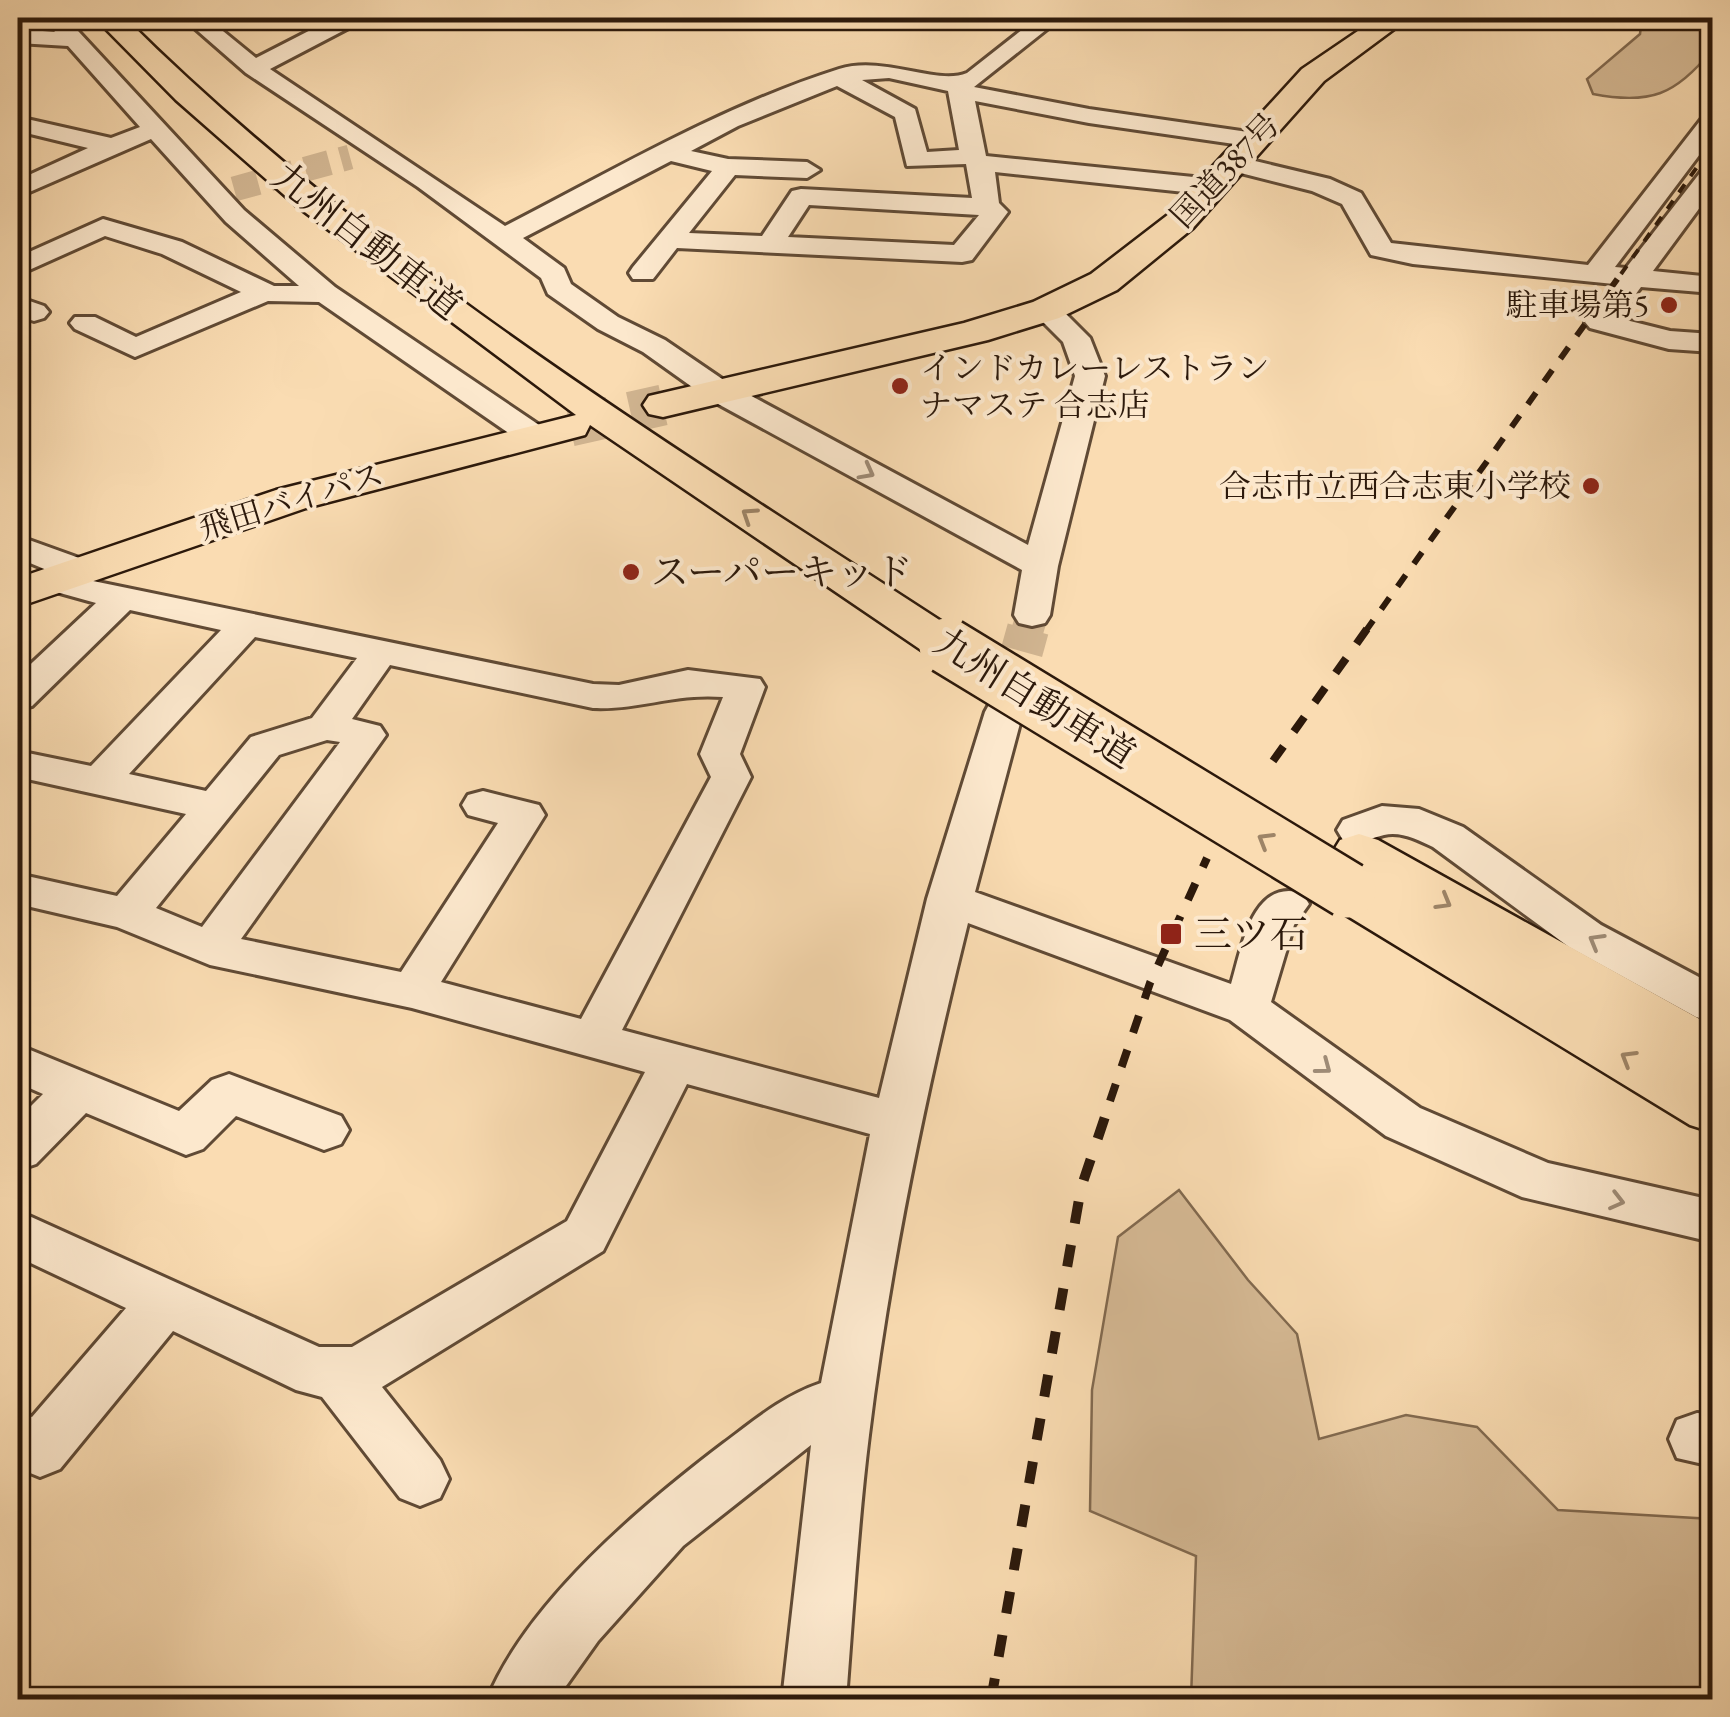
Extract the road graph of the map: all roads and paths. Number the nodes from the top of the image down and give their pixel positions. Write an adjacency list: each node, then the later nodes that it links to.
1 (110, 18): 49 (highway, 九州自動車道, one-way to 1)
2 (141, 18): 49 (highway, 九州自動車道)
3 (194, 18): 9 (street)
4 (350, 18): 9 (street)
5 (1050, 18): 11 (street)
6 (1395, 18): 18 (highway, 国道387号)
7 (64, 33): 8 (street); 14 (street)
8 (20, 48)
9 (254, 68): 26 (street)
10 (836, 78): 11 (street); 16 (street); 17 (street)
11 (959, 89): 17 (street); 18 (street)
12 (1712, 122): 30 (street)
13 (18, 124): 15 (street)
14 (153, 130): 15 (street); 35 (street)
15 (113, 146): 21 (street)
16 (668, 153): 20 (street); 26 (street)
17 (976, 160): 18 (street); 25 (street)
18 (1234, 163): 30 (street); 36 (highway, 国道387号)
19 (18, 166): 21 (street)
20 (728, 166): 24 (street); 27 (street)
21 (48, 173): 23 (street)
22 (1712, 174): 32 (street)
23 (18, 189)
24 (801, 197): 25 (street); 28 (street)
25 (986, 207): 28 (street)
26 (501, 239): 39 (street)
27 (671, 240): 28 (street); 31 (street)
28 (770, 244)
29 (18, 267): 34 (street)
30 (1597, 272): 32 (street)
31 (642, 273)
32 (1636, 276): 33 (street); 38 (street)
33 (1712, 285)
34 (265, 292): 35 (street); 37 (street)
35 (324, 293): 41 (street)
36 (1046, 310): 39 (highway); 43 (street)
37 (85, 323)
38 (1712, 342)
39 (720, 392): 40 (highway); 45 (street, one-way to 45)
40 (663, 405)
41 (551, 430): 46 (highway, 飛田バイパス)
42 (1036, 447): 43 (street)
43 (1073, 451): 45 (street)
44 (18, 546): 46 (street)
45 (1040, 566): 48 (street)
46 (51, 582): 47 (street)
47 (121, 598): 50 (street); 52 (street)
48 (1032, 615)
49 (951, 620): 59 (highway, 九州自動車道, bridge)
50 (246, 626): 51 (street); 56 (street)
51 (381, 652): 54 (street); 68 (street)
52 (18, 698)
53 (1004, 712): 61 (street)
54 (326, 727): 58 (street); 64 (street)
55 (18, 764): 56 (street)
56 (99, 782): 58 (street)
57 (483, 805): 65 (street)
58 (213, 806): 63 (street)
59 (1355, 858): 67 (street, one-way to 59); 69 (highway, 九州自動車道, one-way to 69); 73 (highway, 九州自動車道, one-way to 59)
60 (18, 889): 63 (street)
61 (949, 899): 66 (street); 74 (street)
62 (1288, 904): 66 (street)
63 (127, 914): 64 (street)
64 (210, 950): 65 (street)
65 (412, 992): 68 (street)
66 (1238, 1005): 77 (street, one-way to 77)
67 (1712, 1005)
68 (594, 1040): 70 (street)
69 (1712, 1055)
70 (674, 1062): 74 (street); 80 (street)
71 (18, 1064): 72 (street)
72 (79, 1089): 75 (street); 76 (street)
73 (1712, 1107)
74 (897, 1122): 81 (street)
75 (324, 1130)
76 (18, 1150)
77 (1712, 1221)
78 (18, 1233): 79 (street)
79 (165, 1302): 80 (street); 82 (street)
80 (338, 1375): 83 (street)
81 (845, 1400): 84 (street); 85 (street)
82 (18, 1438)
83 (420, 1479)
84 (518, 1700)
85 (814, 1700)

